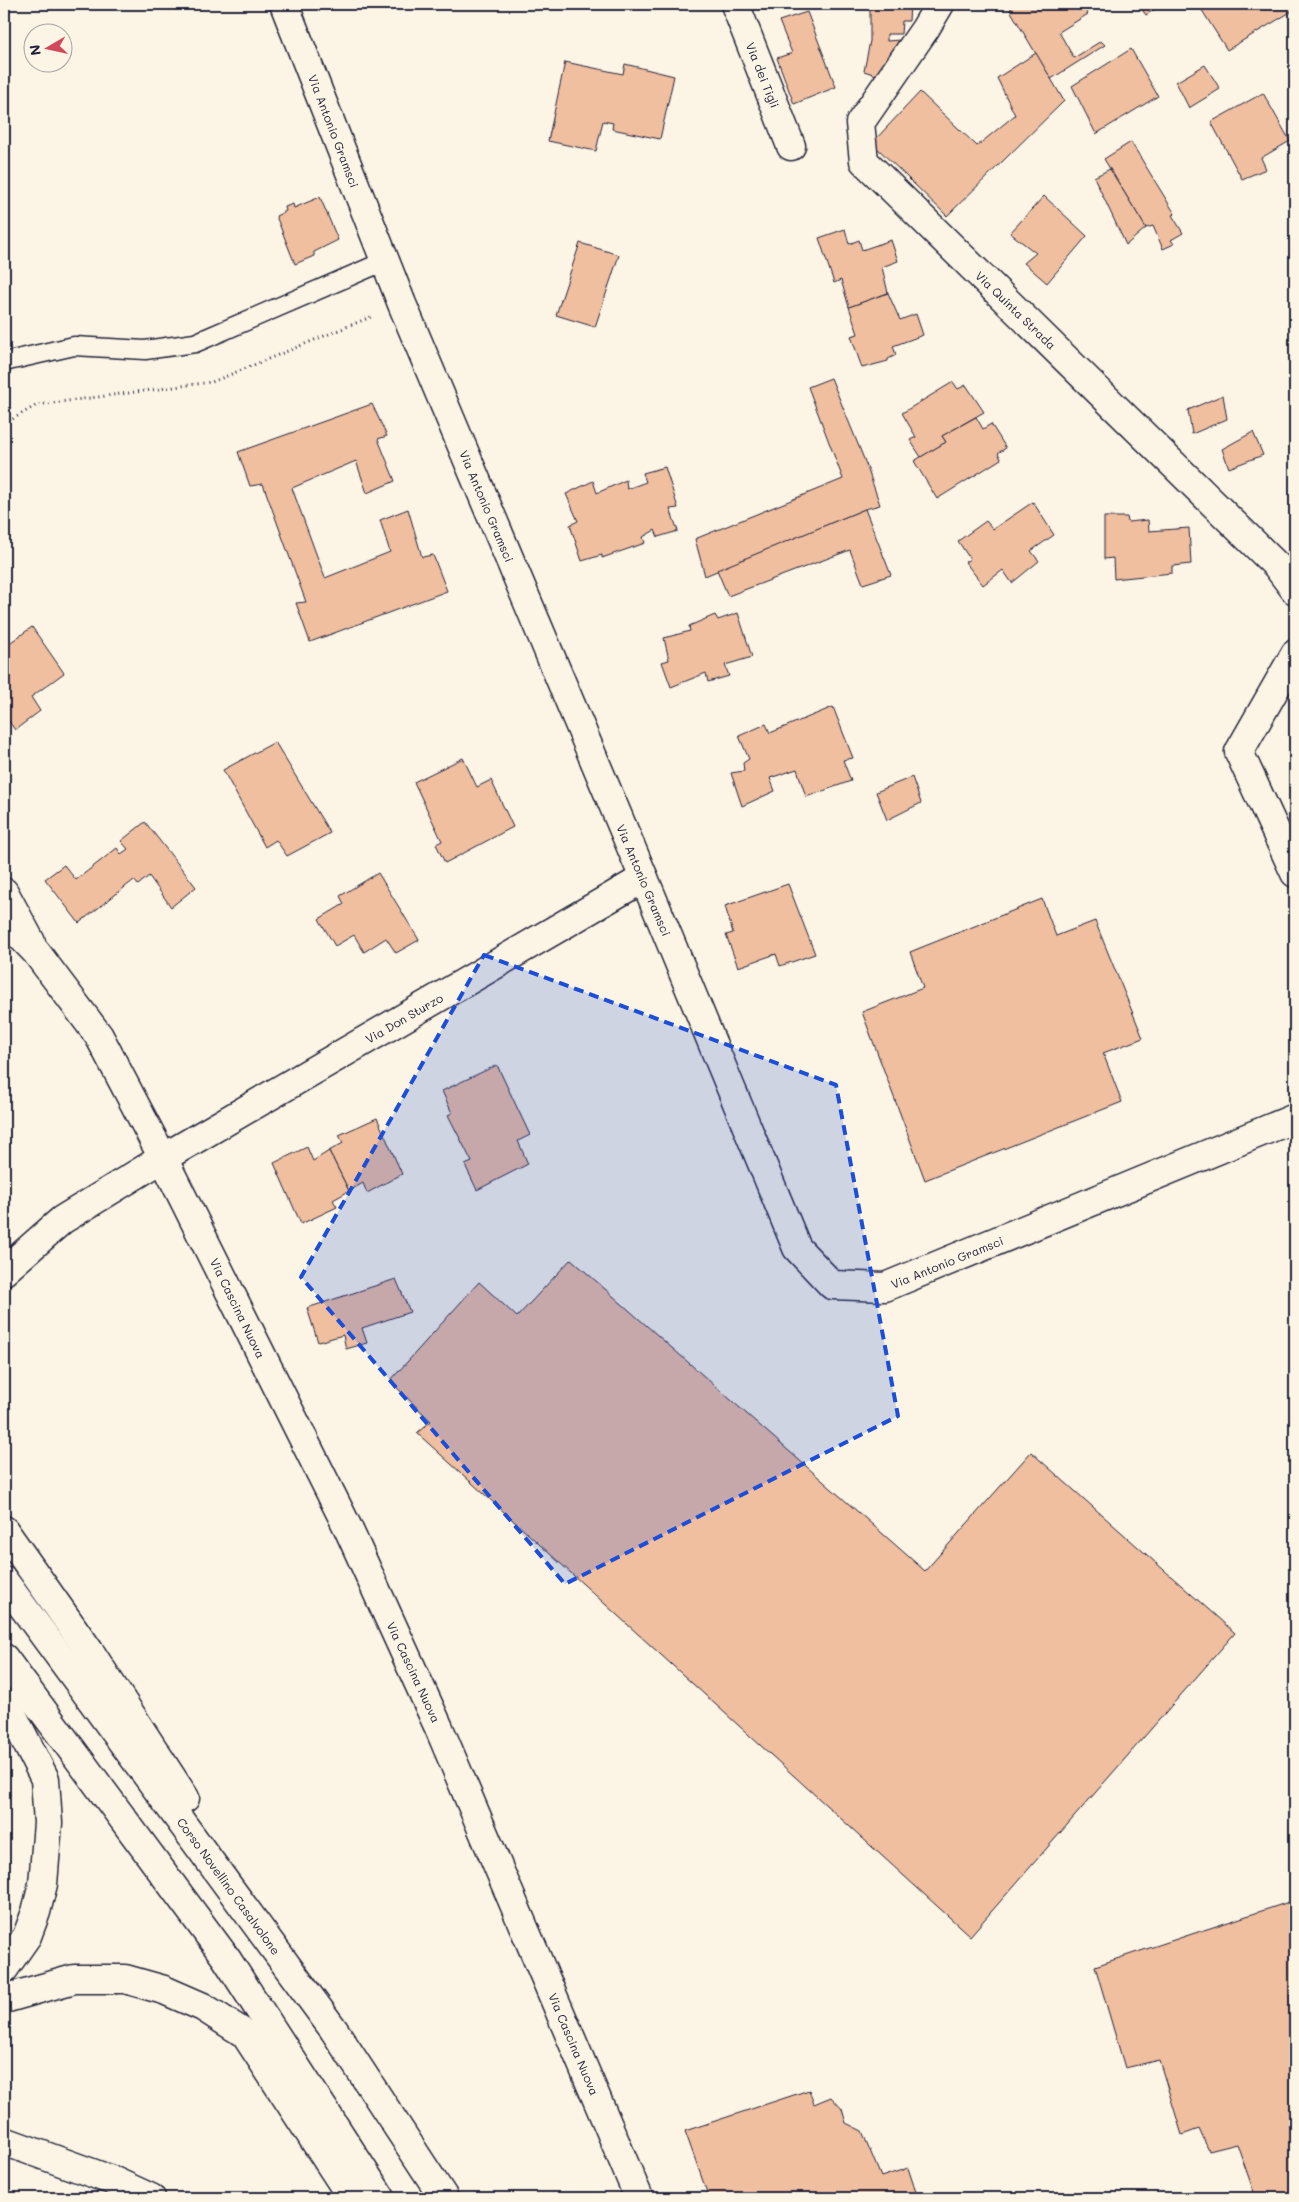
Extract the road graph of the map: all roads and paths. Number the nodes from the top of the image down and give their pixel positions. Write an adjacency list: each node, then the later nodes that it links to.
1 (284, 4): 5 (main road, Via Antonio Gramsci)
2 (735, 4): 4 (main road, Via dei Tigli)
3 (940, 4): 7 (main road, Via Quinta Strada)
4 (791, 146)
5 (386, 261): 6 (lane); 10 (main road, Via Antonio Gramsci)
6 (4, 362)
7 (1295, 590)
8 (1295, 654): 9 (main road)
9 (1295, 873)
10 (644, 878): 14 (main road, Via Antonio Gramsci); 15 (main road, Via Don Sturzo)
11 (4, 892): 13 (main road)
12 (4, 919): 13 (main road)
13 (36, 952): 15 (main road, Via Cascina Nuova)
14 (1295, 1118)
15 (163, 1158): 16 (main road, Via Don Sturzo); 31 (main road, Via Cascina Nuova)
16 (62, 1220): 17 (main road); 18 (main road)
17 (4, 1244)
18 (4, 1271)
19 (4, 1530): 25 (main road)
20 (4, 1581): 25 (main road, Corso Novellino Casalvolone)
21 (4, 1658): 29 (main road)
22 (4, 1703): 23 (main road)
23 (4, 1969)
24 (4, 1999): 28 (main road)
25 (334, 2030): 30 (main road, Corso Novellino Casalvolone)
26 (4, 2141): 27 (main road)
27 (151, 2198)
28 (352, 2198)
29 (381, 2198)
30 (444, 2198)
31 (639, 2198)

